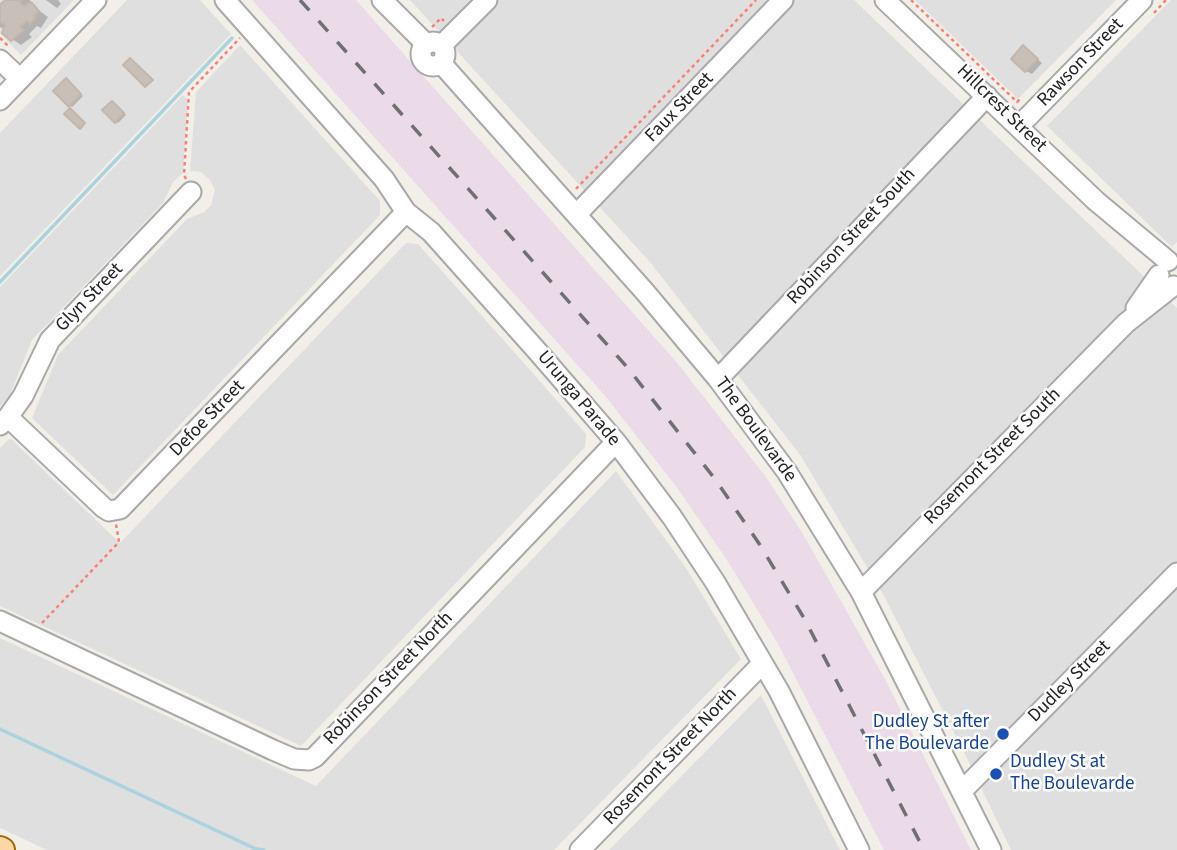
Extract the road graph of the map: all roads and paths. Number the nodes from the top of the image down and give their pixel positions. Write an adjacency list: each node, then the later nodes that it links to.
1 (96, 0): 13 (street)
2 (225, 0): 10 (street, Urunga Parade)
3 (382, 0): 11 (street, The Boulevarde)
4 (486, 0): 11 (street)
5 (756, 0): 18 (path)
6 (783, 0): 21 (street, Faux Street)
7 (886, 0): 14 (street, Hillcrest Street)
8 (911, 0): 15 (path, Hillcrest Street)
9 (1142, 0): 17 (street, Rawson Street)
10 (250, 28): 19 (path); 20 (street, Urunga Parade)
11 (439, 43): 21 (street, The Boulevarde)
12 (0, 60): 13 (street)
13 (20, 79): 16 (street)
14 (987, 96): 17 (street, Hillcrest Street); 23 (street, Robinson Street South)
15 (1020, 99)
16 (0, 100)
17 (1019, 126): 22 (street, Hillcrest Street)
18 (576, 189)
19 (191, 192): 24 (street, Glyn Street)
20 (406, 212): 25 (street, Urunga Parade); 26 (street, Defoe Street)
21 (577, 214): 23 (street, The Boulevarde)
22 (1171, 273): 28 (street, Rosemont Street South)
23 (718, 379): 28 (street, The Boulevarde)
24 (4, 421): 26 (street)
25 (616, 442): 30 (street, Robinson Street North); 31 (street, Urunga Parade)
26 (113, 511): 30 (path)
27 (1177, 573): 32 (street, Dudley Street)
28 (861, 592): 32 (street, The Boulevarde)
29 (0, 621): 30 (street, Robinson Street North)
30 (30, 635)
31 (762, 664): 33 (street, Rosemont Street North); 34 (street, Urunga Parade)
32 (962, 791): 35 (street, The Boulevarde)
33 (580, 850)
34 (859, 850)
35 (991, 850)

